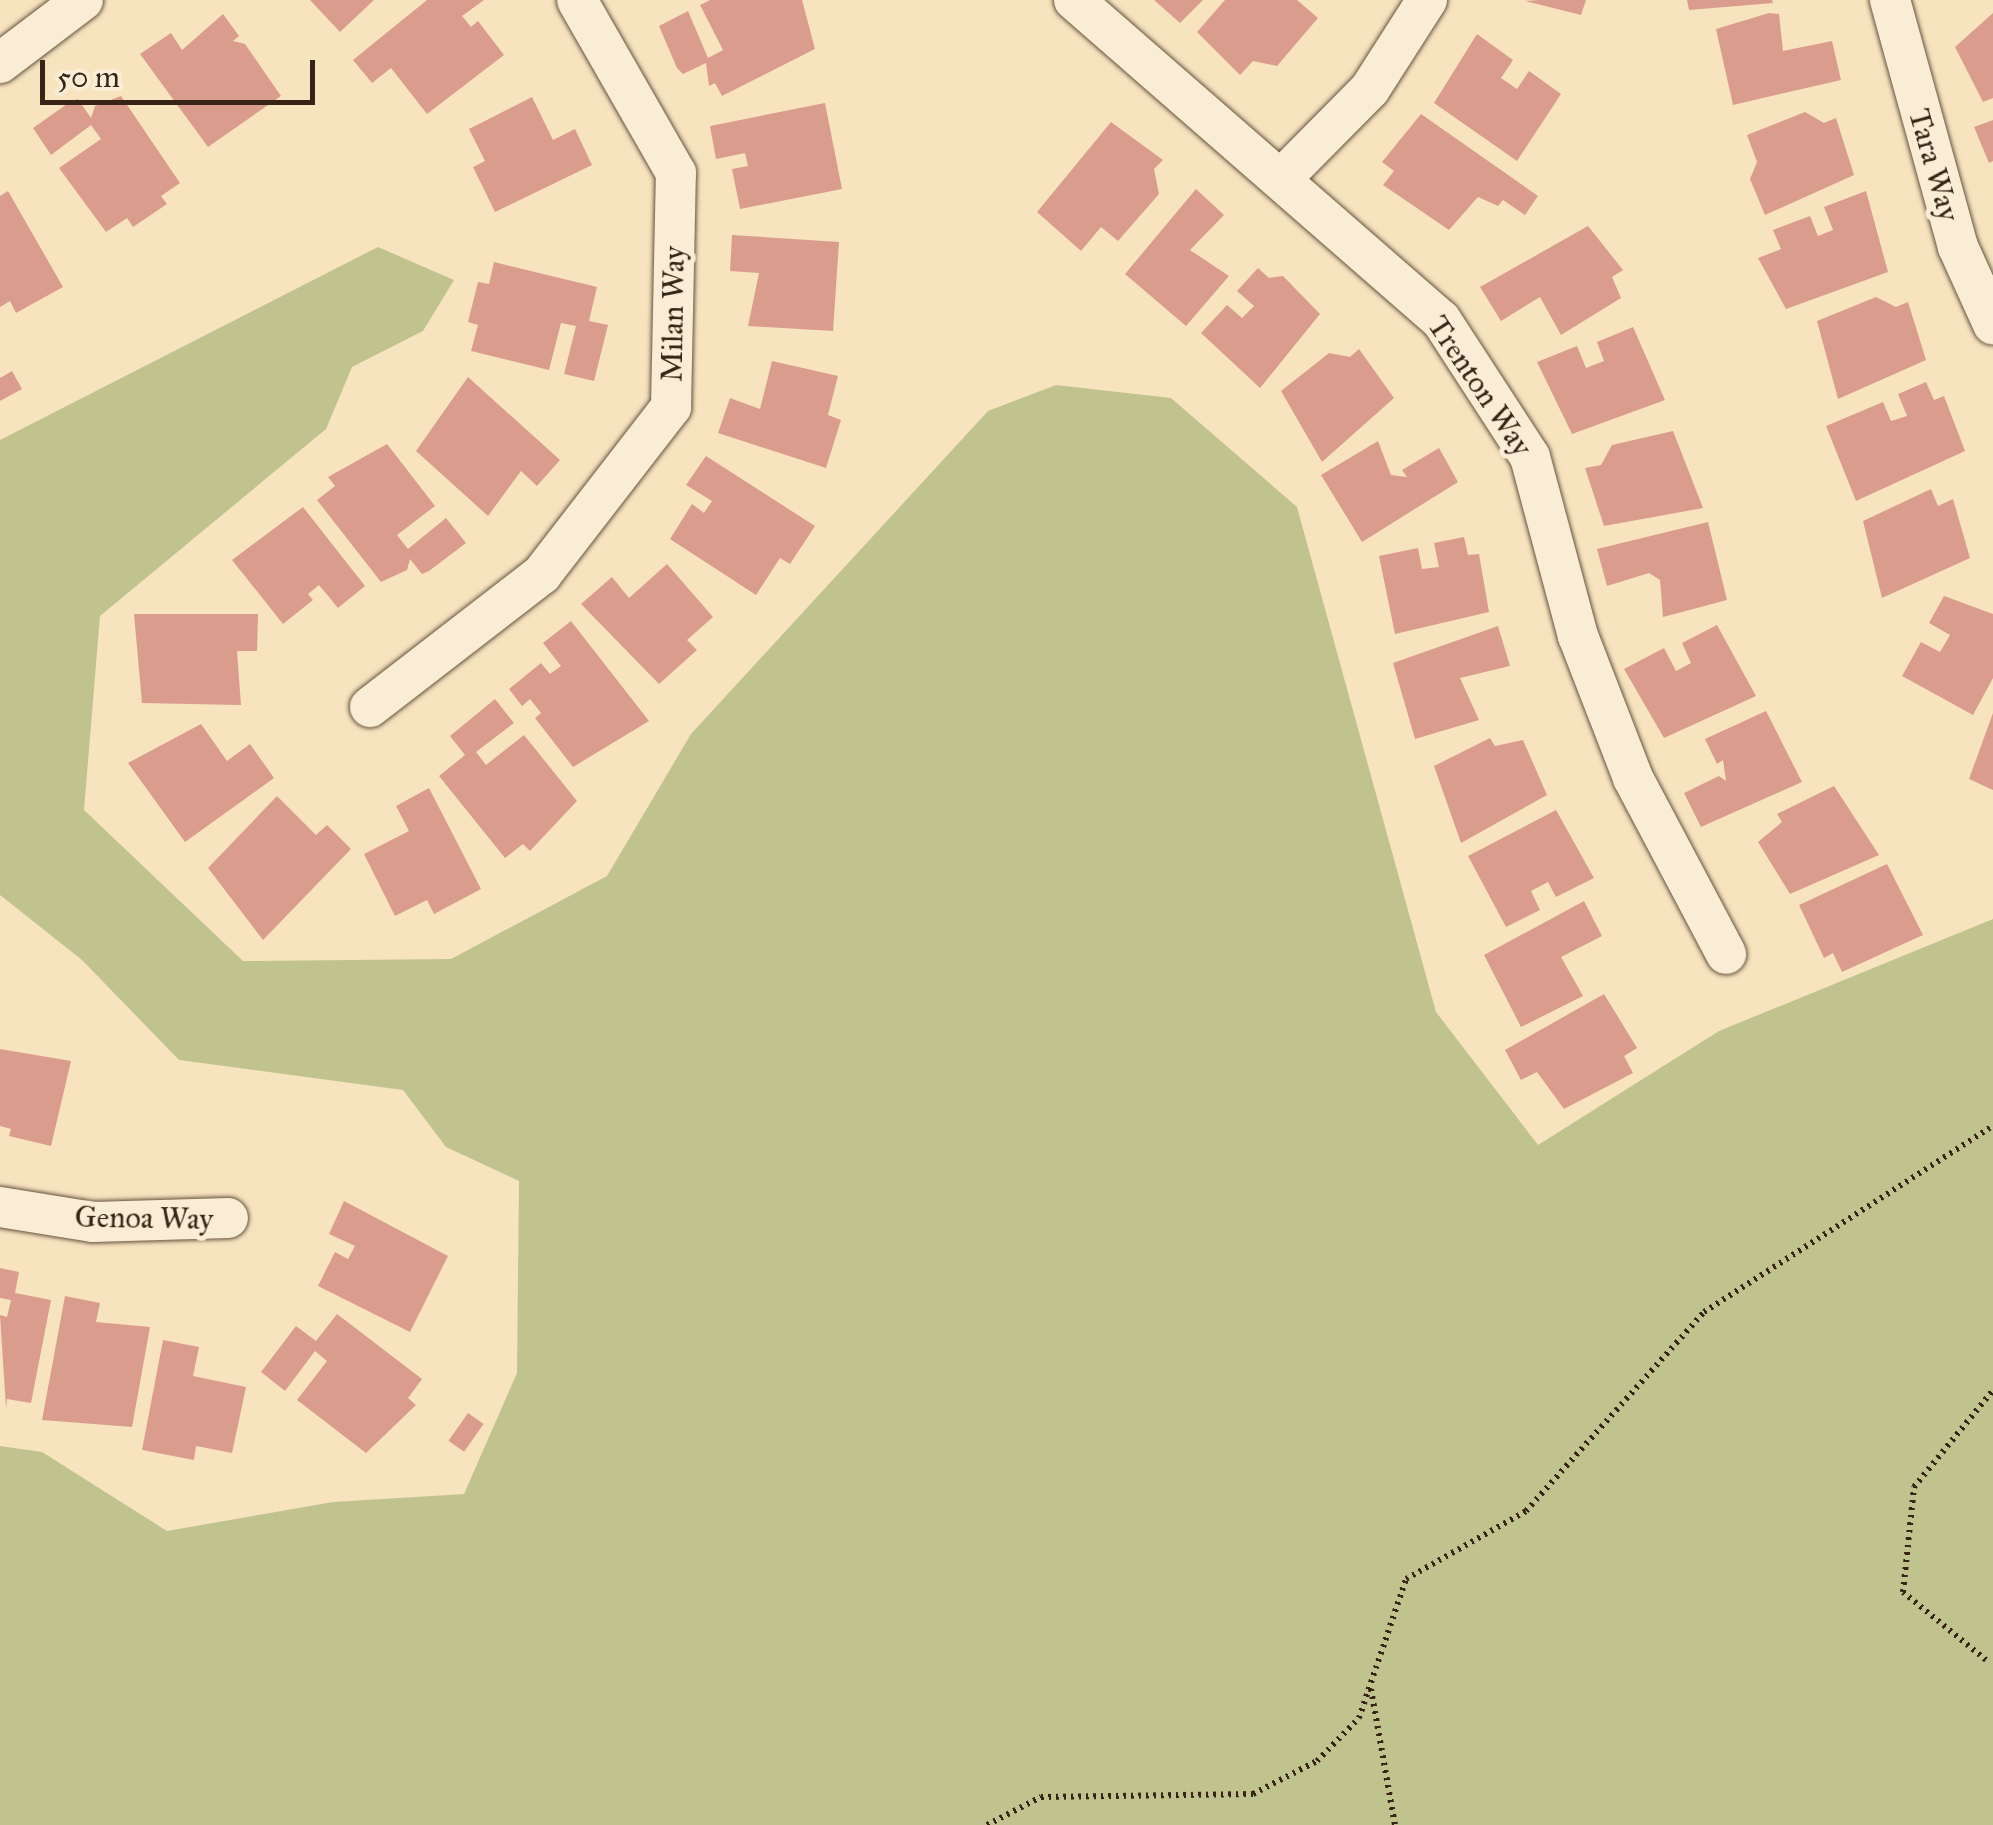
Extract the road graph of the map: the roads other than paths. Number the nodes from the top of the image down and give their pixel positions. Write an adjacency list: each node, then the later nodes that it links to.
1 (83, 0): 6 (street)
2 (577, 0): 9 (street, Milan Way)
3 (1074, 0): 7 (street, Trenton Way)
4 (1427, 0): 7 (street)
5 (1890, 0): 8 (street, Tara Way)
6 (0, 63)
7 (1284, 176): 10 (street, Trenton Way)
8 (1993, 324)
9 (370, 707)
10 (1726, 954)
11 (0, 1207): 12 (street, Genoa Way)
12 (228, 1218)

